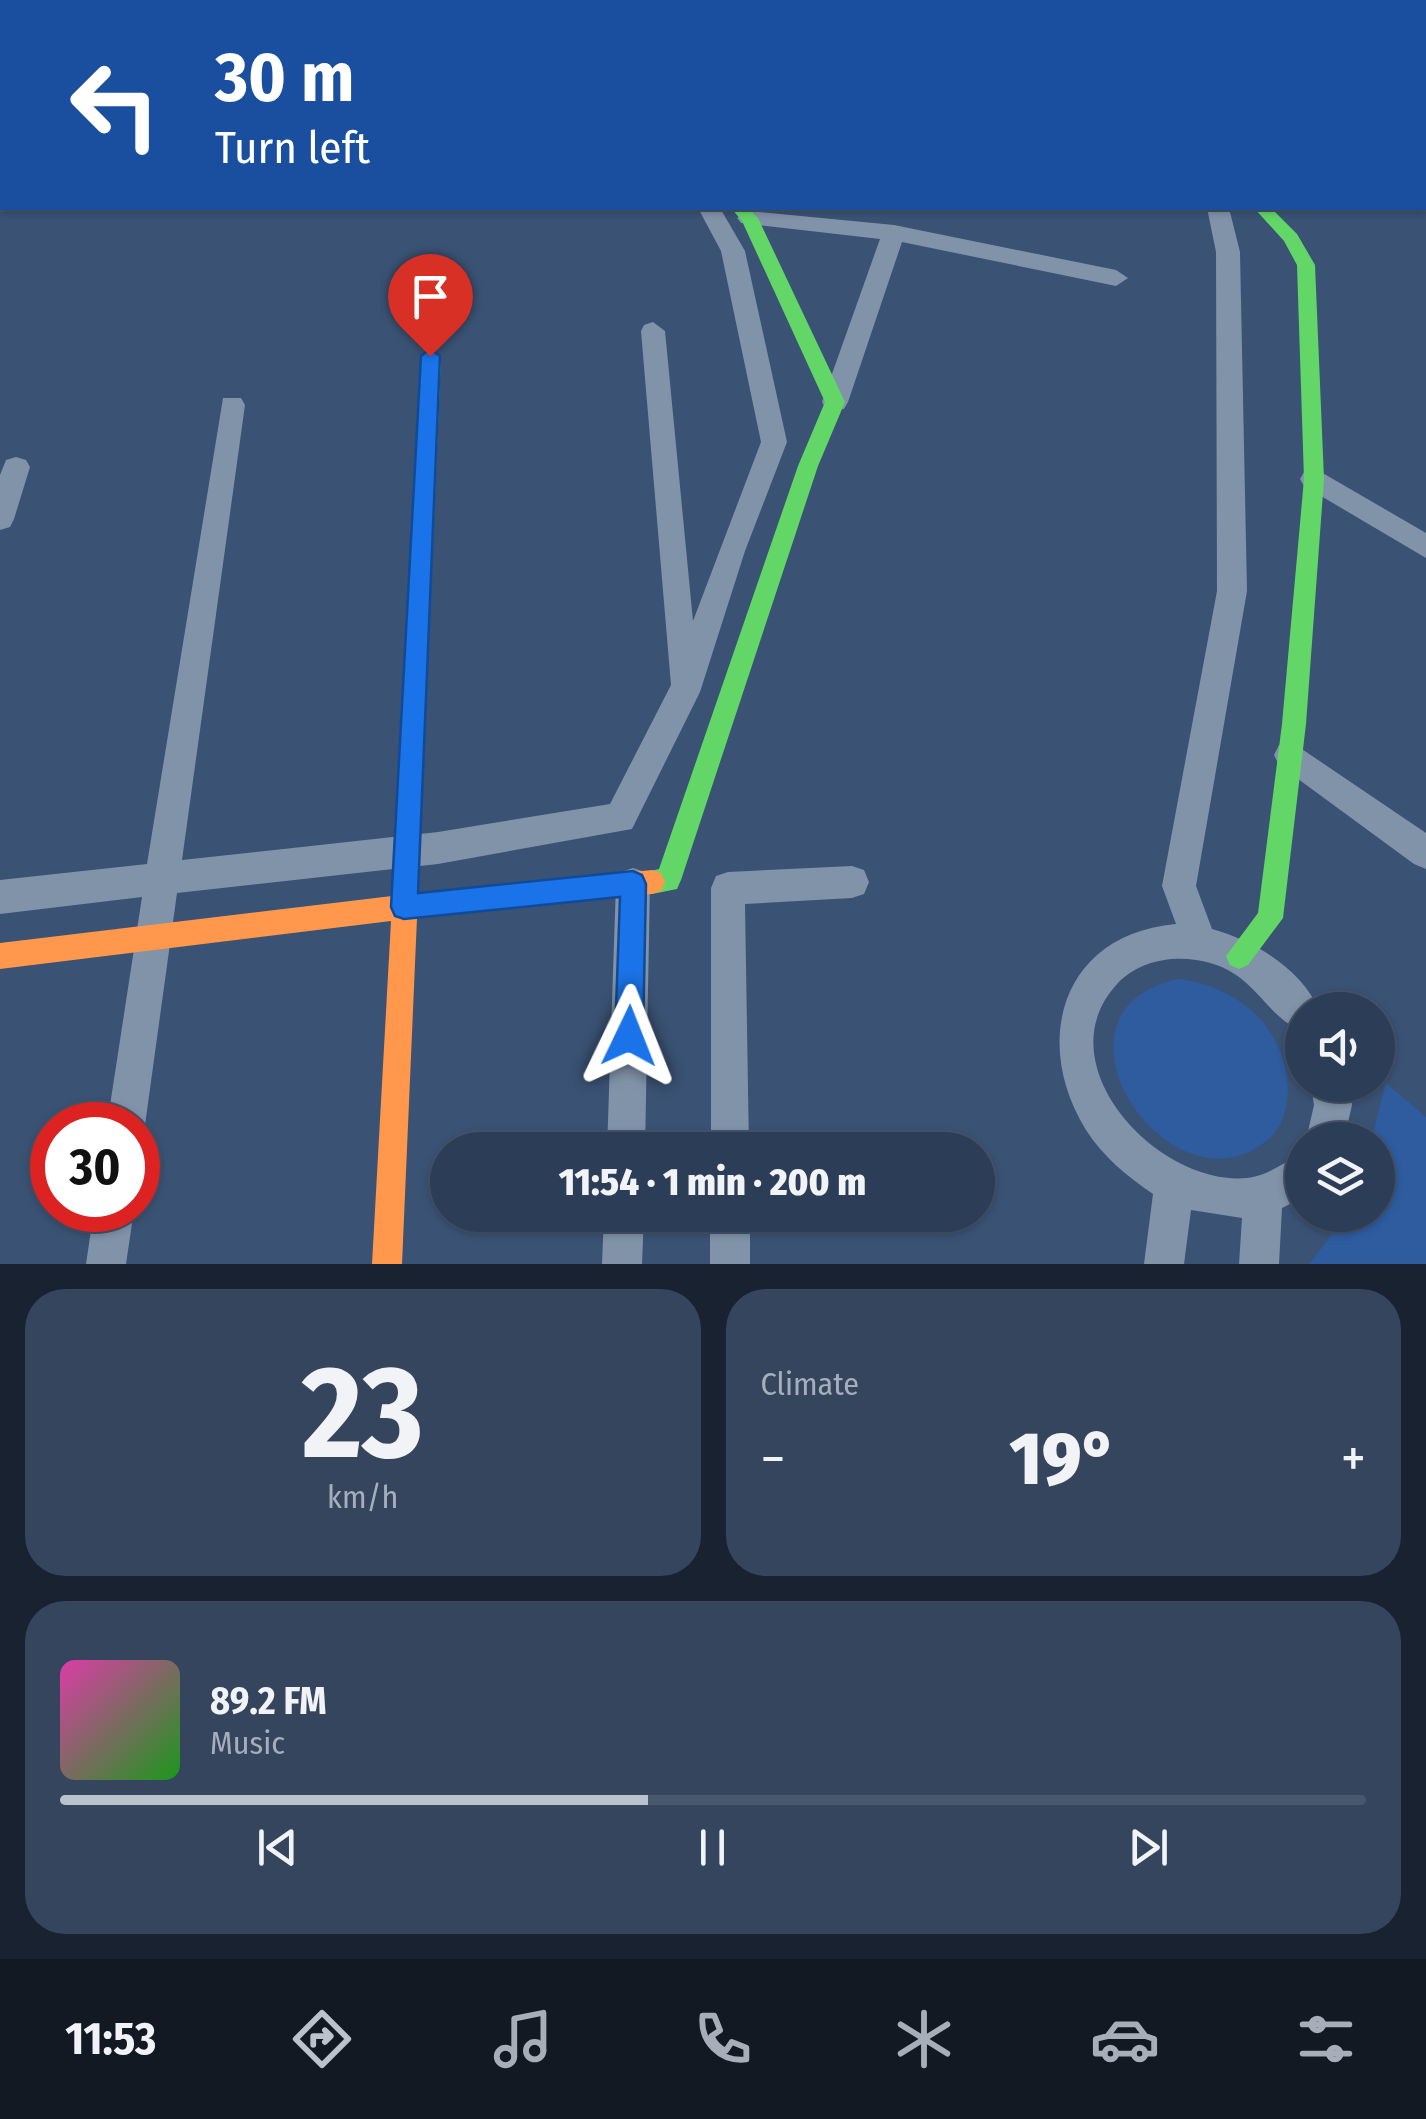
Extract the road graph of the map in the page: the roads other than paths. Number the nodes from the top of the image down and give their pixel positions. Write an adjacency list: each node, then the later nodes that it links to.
1 (710, 210): 15 (street)
2 (1218, 210): 25 (street)
3 (1264, 210): 12 (main road)
4 (744, 213): 5 (street); 9 (main road)
5 (894, 233): 6 (street); 9 (street)
6 (1116, 278)
7 (652, 331): 15 (street)
8 (430, 356): 17 (main road)
9 (835, 402): 21 (main road)
10 (232, 406): 19 (street)
11 (16, 467): 13 (street)
12 (1314, 479): 14 (street); 16 (main road)
13 (0, 519)
14 (1426, 547)
15 (684, 692): 17 (street)
16 (1290, 755): 18 (street); 27 (main road)
17 (406, 852): 19 (street); 23 (main road)
18 (1426, 853)
19 (162, 879): 22 (street); 24 (street)
20 (852, 882): 31 (street)
21 (633, 884): 23 (main road); 30 (street)
22 (0, 897)
23 (404, 907): 24 (main road); 39 (main road)
24 (154, 937): 26 (main road); 29 (street)
25 (1200, 943): 27 (street); 33 (street)
26 (0, 956)
27 (1239, 956): 28 (street)
28 (1285, 993)
29 (129, 1102)
30 (626, 1132)
31 (730, 1132)
32 (1285, 1184): 34 (street)
33 (1174, 1186): 34 (street); 42 (street)
34 (1264, 1197): 43 (street)
35 (111, 1232): 38 (street)
36 (623, 1232): 40 (street)
37 (730, 1232): 41 (street)
38 (106, 1264)
39 (387, 1264)
40 (622, 1264)
41 (730, 1264)
42 (1164, 1264)
43 (1258, 1264)

